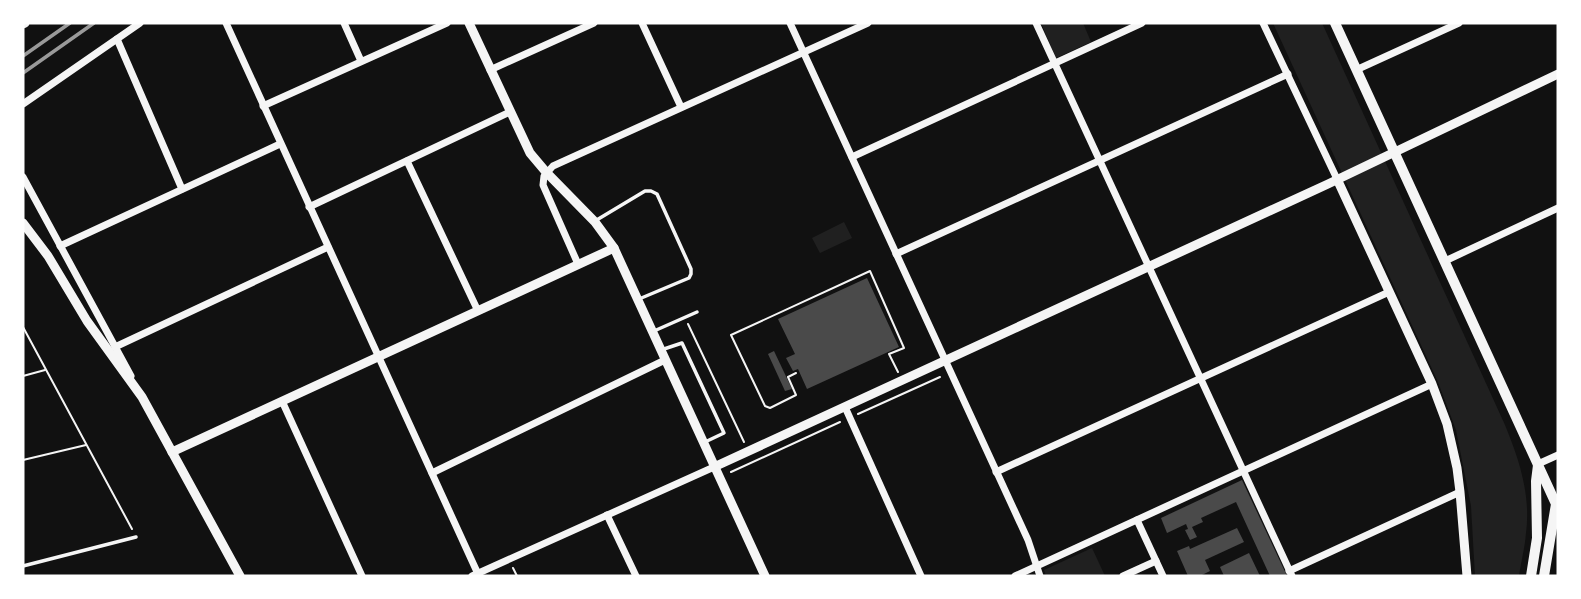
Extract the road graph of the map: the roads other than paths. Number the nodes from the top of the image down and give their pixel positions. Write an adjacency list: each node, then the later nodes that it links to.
1 (140, 23): 15 (street)
2 (226, 23): 24 (street)
3 (344, 23): 17 (street)
4 (447, 23): 17 (street)
5 (469, 23): 19 (street)
6 (594, 23): 19 (street)
7 (642, 23): 25 (street)
8 (790, 23): 16 (street)
9 (868, 23): 16 (street)
10 (1036, 23): 18 (street)
11 (1142, 23): 18 (street)
12 (1263, 23): 21 (street)
13 (1335, 23): 20 (main road)
14 (1459, 23): 20 (street)
15 (117, 39): 23 (street); 35 (street)
16 (804, 52): 25 (street); 29 (street)
17 (362, 61): 24 (street)
18 (1054, 63): 29 (street); 30 (street)
19 (491, 70): 26 (street)
20 (1356, 70): 28 (main road)
21 (1288, 74): 30 (street); 34 (street)
22 (1558, 74): 28 (street)
23 (23, 104)
24 (263, 106): 27 (street)
25 (681, 107): 32 (street)
26 (510, 112): 31 (street); 32 (street)
27 (280, 144): 35 (street); 36 (street)
28 (1394, 152): 34 (street); 44 (main road)
29 (852, 157): 43 (street)
30 (1099, 160): 43 (street); 46 (street)
31 (407, 161): 36 (street); 49 (street)
32 (546, 172): 38 (street); 45 (street)
33 (23, 177): 40 (street)
34 (1338, 179): 46 (street); 47 (street)
35 (182, 189): 40 (street)
36 (309, 208): 41 (street)
37 (1558, 210): 44 (street)
38 (595, 222): 42 (street); 48 (lane)
39 (23, 223): 58 (street)
40 (60, 246): 52 (street)
41 (328, 247): 52 (street); 54 (street)
42 (614, 248): 45 (street); 48 (street)
43 (896, 254): 55 (street)
44 (1445, 261): 64 (main road)
45 (578, 264): 49 (street)
46 (1149, 267): 55 (street); 56 (street)
47 (1389, 292): 56 (street); 57 (street)
48 (637, 300): 51 (street)
49 (478, 311): 54 (street)
50 (697, 312): 51 (lane)
51 (652, 332): 53 (street)
52 (115, 347): 58 (street)
53 (663, 355): 61 (street); 61 (lane); 68 (street)
54 (378, 357): 59 (street); 68 (street)
55 (946, 360): 60 (street); 67 (street)
56 (1200, 378): 66 (street); 67 (street)
57 (1432, 384): 66 (street); 69 (street)
58 (142, 397): 62 (street)
59 (282, 401): 62 (street); 80 (street)
60 (845, 407): 65 (street); 83 (street)
61 (704, 443): 65 (street)
62 (172, 452): 79 (street)
63 (1558, 455): 64 (street)
64 (1538, 464): 70 (main road); 89 (main road)
65 (714, 467): 71 (street); 82 (street)
66 (1243, 471): 72 (street); 77 (street)
67 (996, 472): 76 (street)
68 (432, 474): 78 (street)
69 (1460, 492): 77 (street); 88 (street)
70 (1557, 506): 90 (main road)
71 (607, 515): 78 (street); 81 (street)
72 (1137, 520): 74 (street); 76 (street)
73 (136, 537): 75 (lane)
74 (1156, 561): 86 (street); 87 (street)
75 (23, 566)
76 (1037, 566): 84 (street); 85 (street)
77 (1290, 574)
78 (475, 575)
79 (240, 576)
80 (362, 576)
81 (636, 576)
82 (765, 576)
83 (921, 576)
84 (1015, 576)
85 (1040, 576)
86 (1123, 576)
87 (1163, 576)
88 (1467, 576)
89 (1531, 576)
90 (1544, 576)

